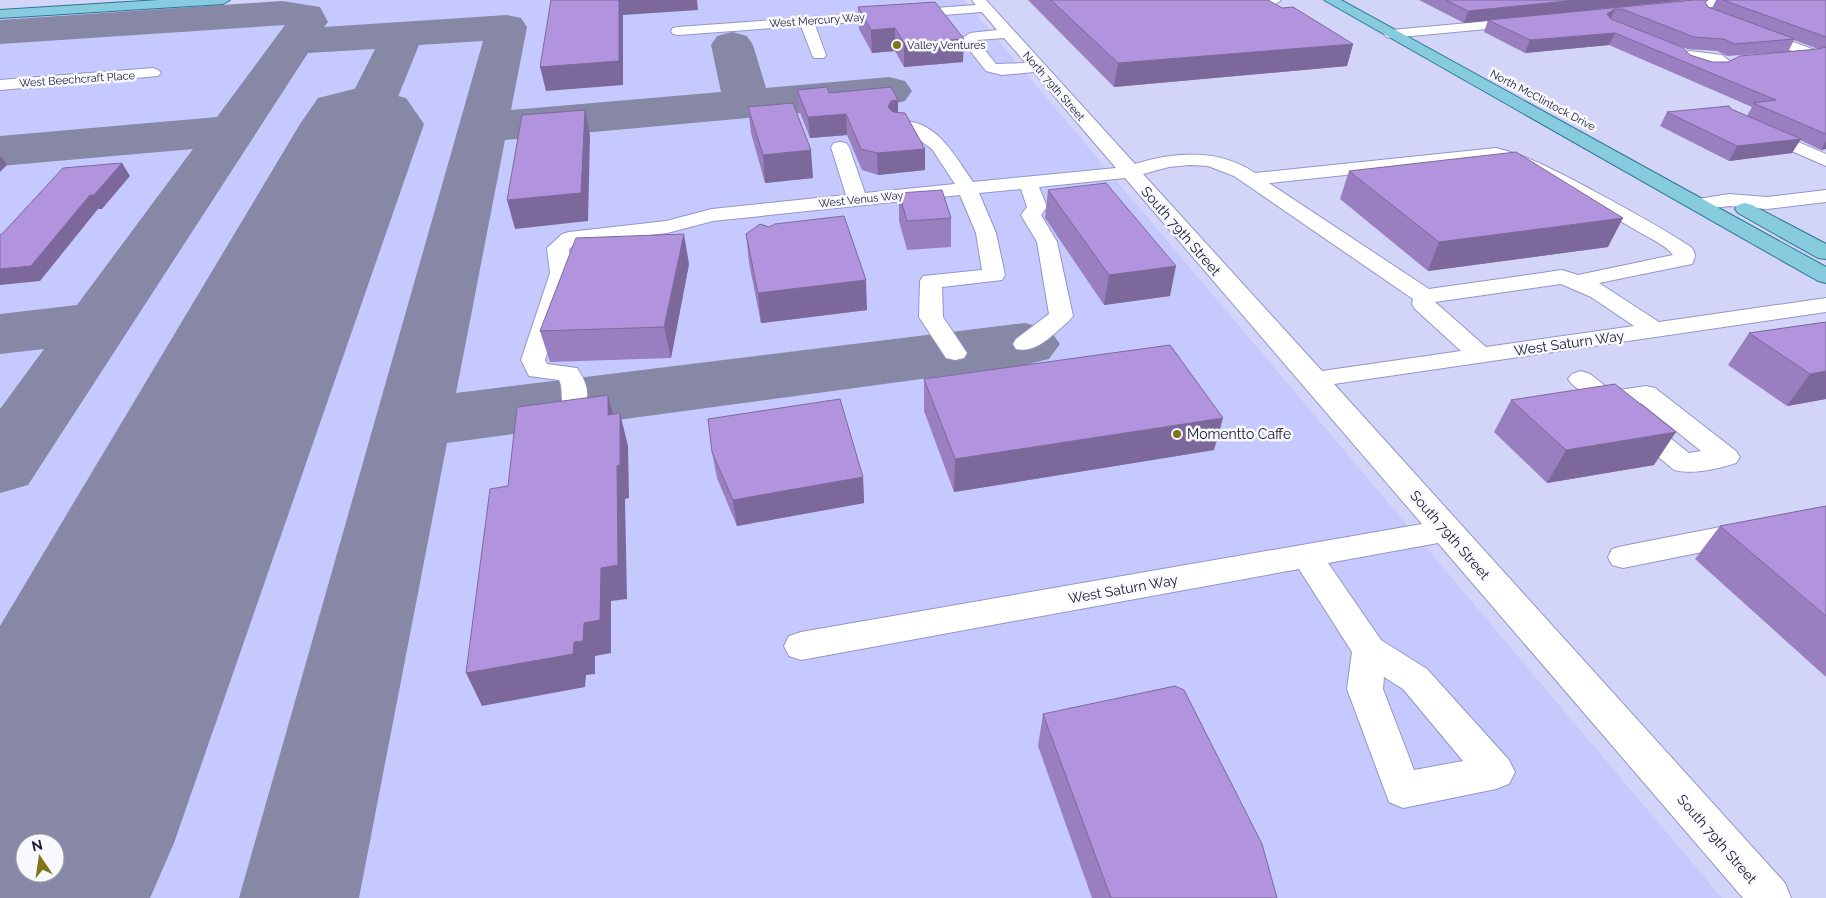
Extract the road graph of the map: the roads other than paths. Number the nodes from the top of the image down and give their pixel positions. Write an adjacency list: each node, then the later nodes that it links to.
1 (85, 0): 9 (main road)
2 (223, 0): 11 (main road)
3 (1274, 0): 7 (street)
4 (1331, 0): 18 (main road, North McClintock Drive)
5 (1356, 0): 17 (main road, North McClintock Drive)
6 (1744, 0): 10 (street)
7 (1253, 1)
8 (982, 4): 13 (street, West Mercury Way); 16 (street, North 79th Street)
9 (0, 5)
10 (1656, 9)
11 (0, 14)
12 (1540, 20): 17 (street)
13 (806, 21): 15 (street, West Mercury Way); 21 (street)
14 (1744, 28): 20 (street)
15 (678, 31)
16 (1008, 33): 24 (street, North 79th Street); 24 (street)
17 (1417, 33): 18 (street); 29 (main road, North McClintock Drive)
18 (1391, 34): 37 (main road, North McClintock Drive)
19 (1679, 53): 23 (street)
20 (1823, 54): 22 (street)
21 (819, 55)
22 (1787, 58)
23 (1733, 63)
24 (1037, 67): 32 (street, North 79th Street)
25 (153, 73): 26 (street, West Beechcraft Place)
26 (0, 85)
27 (1748, 125): 31 (street)
28 (899, 126): 36 (street)
29 (1597, 129)
30 (840, 147): 38 (street)
31 (1826, 161)
32 (1129, 172): 33 (street, West Venus Way); 34 (street, West Venus Way); 50 (street, South 79th Street)
33 (1250, 179): 42 (street); 43 (street, West Venus Way)
34 (1028, 182): 36 (street, West Venus Way); 46 (street)
35 (1824, 187): 39 (street)
36 (967, 188): 38 (street, West Venus Way); 47 (street)
37 (1701, 195): 39 (street); 41 (main road, North McClintock Drive)
38 (857, 200): 52 (street, West Venus Way)
39 (1729, 200): 40 (main road)
40 (1826, 253)
41 (1826, 276)
42 (1579, 281): 43 (street); 45 (street)
43 (1425, 297): 48 (street)
44 (1826, 306): 45 (street, West Saturn Way)
45 (1654, 330): 48 (street, West Saturn Way)
46 (1026, 344)
47 (955, 353)
48 (1480, 355): 50 (street, West Saturn Way)
49 (1581, 379): 51 (street)
50 (1312, 380): 54 (street, South 79th Street)
51 (1607, 400)
52 (574, 402)
53 (1768, 529): 56 (street)
54 (1446, 531): 55 (street, West Saturn Way); 59 (street, South 79th Street)
55 (1307, 556): 57 (street, West Saturn Way); 58 (street)
56 (1623, 557)
57 (801, 646)
58 (1369, 650)
59 (1770, 898)

